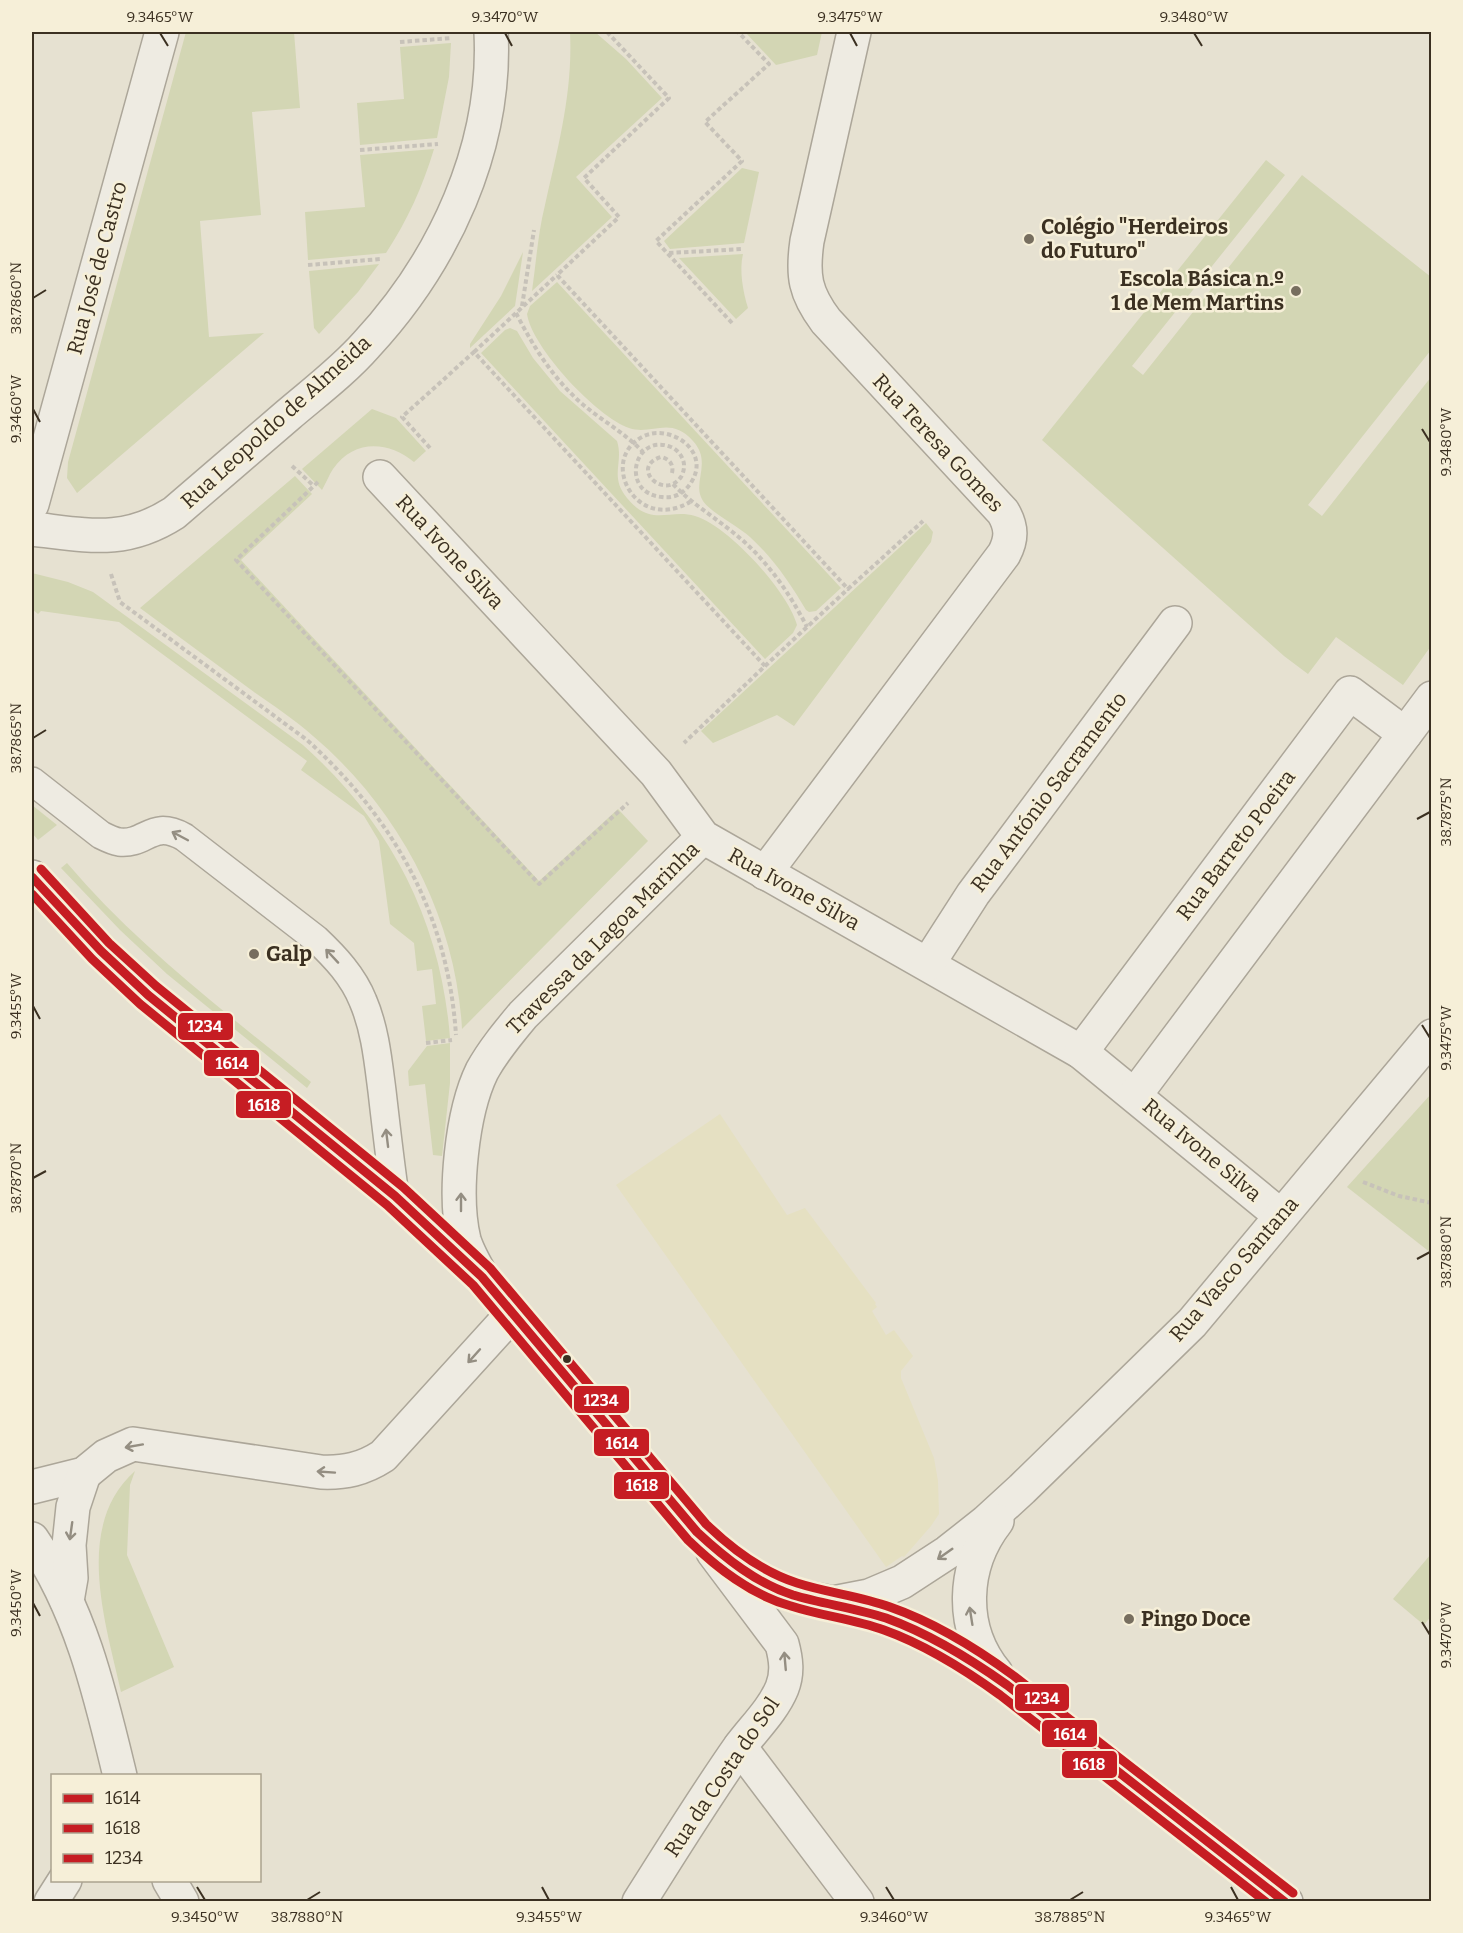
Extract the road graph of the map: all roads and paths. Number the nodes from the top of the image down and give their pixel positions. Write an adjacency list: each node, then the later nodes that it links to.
1 (162, 32): 28 (street, Rua José de Castro)
2 (607, 32): 13 (path)
3 (738, 32): 11 (path)
4 (854, 32): 41 (street, Rua Teresa Gomes)
5 (492, 34): 6 (path); 8 (street, Rua Leopoldo de Almeida)
6 (400, 42)
7 (360, 150): 8 (path)
8 (476, 154): 14 (street, Rua Leopoldo de Almeida)
9 (534, 230): 15 (path)
10 (743, 249): 11 (path)
11 (668, 253): 17 (path)
12 (308, 265): 14 (path)
13 (557, 275): 15 (path); 32 (path)
14 (419, 279): 31 (street, Rua Leopoldo de Almeida)
15 (522, 307): 16 (path)
16 (516, 313): 18 (path); 19 (path)
17 (732, 323)
18 (474, 352): 20 (path); 35 (path)
19 (635, 443): 21 (path); 26 (path); 27 (path)
20 (430, 448)
21 (643, 452): 25 (path); 26 (path)
22 (672, 473): 25 (path)
23 (380, 477): 38 (street, Rua Ivone Silva)
24 (318, 482): 38 (path)
25 (673, 484): 26 (path)
26 (682, 493): 27 (path)
27 (690, 502): 34 (path)
28 (32, 504)
29 (923, 521): 32 (path)
30 (32, 529): 31 (street, Rua Leopoldo de Almeida)
31 (98, 536): 45 (path)
32 (848, 589): 34 (path)
33 (1175, 623): 43 (street, Rua António Sacramento)
34 (807, 627): 35 (path)
35 (765, 666): 38 (path)
36 (1431, 698): 37 (street)
37 (1405, 734): 46 (street, Rua Barreto Poeira); 47 (street)
38 (656, 773): 40 (street, Rua Ivone Silva)
39 (32, 781): 49 (lane, one-way to 39)
40 (703, 837): 41 (street, Rua Ivone Silva); 52 (street, Travessa da Lagoa Marinha, one-way to 40)
41 (765, 873): 43 (street, Rua Ivone Silva)
42 (32, 877): 49 (street)
43 (928, 964): 46 (street, Rua Ivone Silva)
44 (1431, 1036): 48 (street, Rua Vasco Santana)
45 (426, 1044)
46 (1081, 1052): 47 (street, Rua Ivone Silva)
47 (1135, 1095): 51 (street, Rua Ivone Silva)
48 (1329, 1157): 50 (path); 51 (street, Rua Vasco Santana)
49 (394, 1196): 52 (street)
50 (1431, 1203)
51 (1281, 1216): 56 (street, Rua Vasco Santana)
52 (482, 1277): 53 (street)
53 (513, 1313): 54 (street, one-way to 54); 57 (street)
54 (84, 1474): 55 (street); 59 (street, one-way to 59)
55 (32, 1487)
56 (1022, 1489): 60 (street, Rua Vasco Santana, one-way to 60); 61 (street, Rua Vasco Santana, one-way to 56)
57 (697, 1532): 60 (street); 62 (street, Rua da Costa do Sol, one-way to 57)
58 (32, 1539): 59 (street)
59 (67, 1601): 63 (street)
60 (827, 1602): 61 (street)
61 (1007, 1685): 70 (street)
62 (740, 1747): 68 (street, Rua da Costa do Sol); 69 (street)
63 (120, 1774)
64 (64, 1882): 66 (street)
65 (170, 1882): 67 (street)
66 (51, 1902)
67 (182, 1902)
68 (639, 1902)
69 (857, 1902)
70 (1286, 1902)

